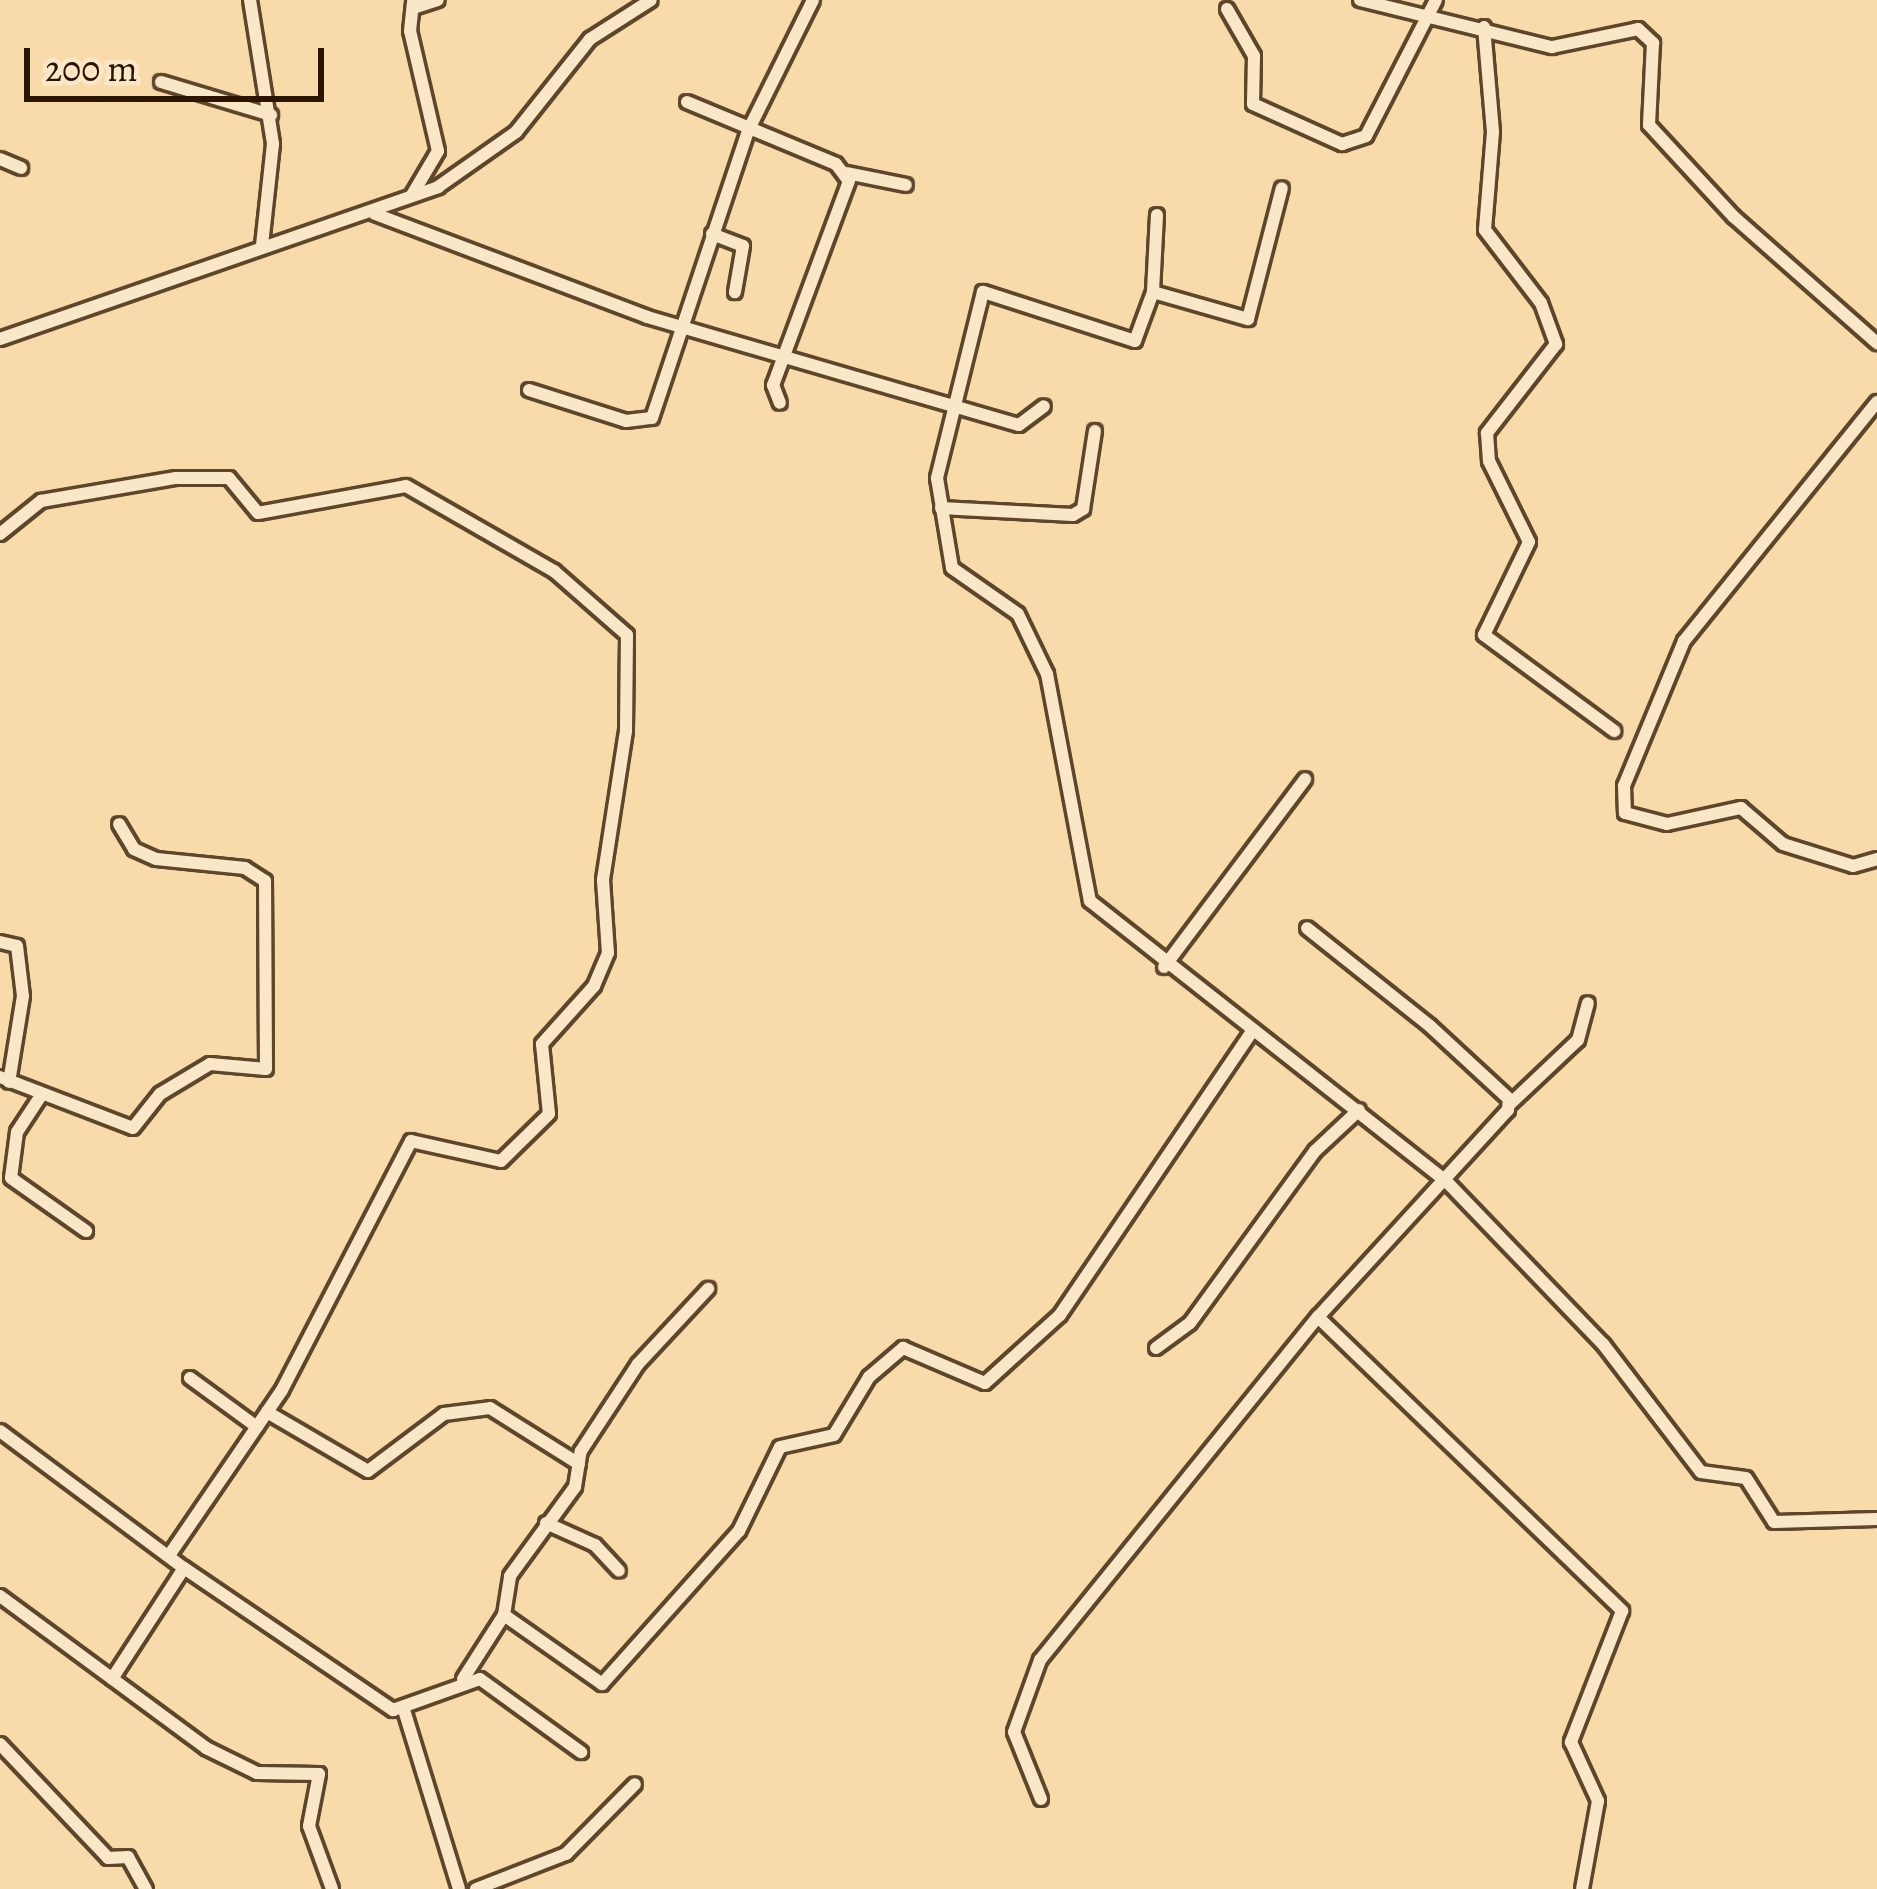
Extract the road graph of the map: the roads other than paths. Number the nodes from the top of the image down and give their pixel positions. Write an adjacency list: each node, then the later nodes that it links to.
1 (250, 0): 12 (street)
2 (438, 0): 6 (street)
3 (651, 0): 19 (street)
4 (813, 0): 13 (street)
5 (1360, 0): 7 (street)
6 (413, 4): 19 (street)
7 (1434, 7): 8 (street); 9 (street)
8 (1227, 9)
9 (1484, 27): 28 (street); 38 (street)
10 (161, 82): 12 (street)
11 (687, 102): 13 (street)
12 (271, 115): 23 (street)
13 (748, 130): 16 (street); 22 (street)
14 (0, 159): 15 (street)
15 (21, 168)
16 (847, 173): 17 (street); 29 (street)
17 (906, 185)
18 (1282, 188): 25 (street)
19 (407, 200): 20 (street)
20 (375, 214): 23 (street); 26 (street)
21 (1156, 214): 25 (street)
22 (712, 234): 24 (street); 26 (street)
23 (262, 245): 27 (street)
24 (735, 292)
25 (1154, 292): 33 (street)
26 (684, 327): 29 (street); 30 (street)
27 (0, 339)
28 (1877, 343)
29 (787, 356): 32 (street); 33 (street)
30 (530, 390)
31 (1877, 402): 41 (street)
32 (781, 403)
33 (956, 406): 34 (street); 36 (street)
34 (1044, 406)
35 (1095, 431): 36 (street)
36 (941, 508): 44 (street)
37 (0, 534): 58 (street)
38 (1614, 730)
39 (1305, 779): 44 (street)
40 (119, 824): 48 (street)
41 (1877, 859)
42 (1307, 928): 49 (street)
43 (0, 942): 47 (street)
44 (1165, 967): 46 (street)
45 (1588, 1003): 49 (street)
46 (1253, 1030): 50 (street); 68 (street)
47 (5, 1080): 48 (street)
48 (42, 1094): 51 (street)
49 (1510, 1104): 52 (street)
50 (1359, 1110): 52 (street); 56 (street)
51 (6, 1179): 53 (street)
52 (1444, 1180): 55 (street); 62 (street)
53 (86, 1231)
54 (708, 1288): 61 (street)
55 (1318, 1317): 75 (street); 80 (street)
56 (1156, 1348)
57 (190, 1378): 59 (street)
58 (267, 1412): 59 (street); 61 (street)
59 (257, 1427): 64 (street)
60 (0, 1431): 64 (street)
61 (579, 1464): 63 (street)
62 (1877, 1519)
63 (546, 1523): 66 (street); 68 (street)
64 (171, 1552): 65 (street)
65 (184, 1568): 69 (street); 71 (street)
66 (619, 1571)
67 (0, 1596): 69 (street)
68 (504, 1615): 70 (street)
69 (112, 1679): 77 (street)
70 (463, 1679): 71 (street); 73 (street)
71 (404, 1710): 78 (street)
72 (0, 1744): 76 (street)
73 (581, 1752)
74 (634, 1784): 79 (street)
75 (1041, 1799)
76 (146, 1889)
77 (332, 1889)
78 (459, 1889)
79 (476, 1889)
80 (1582, 1889)

